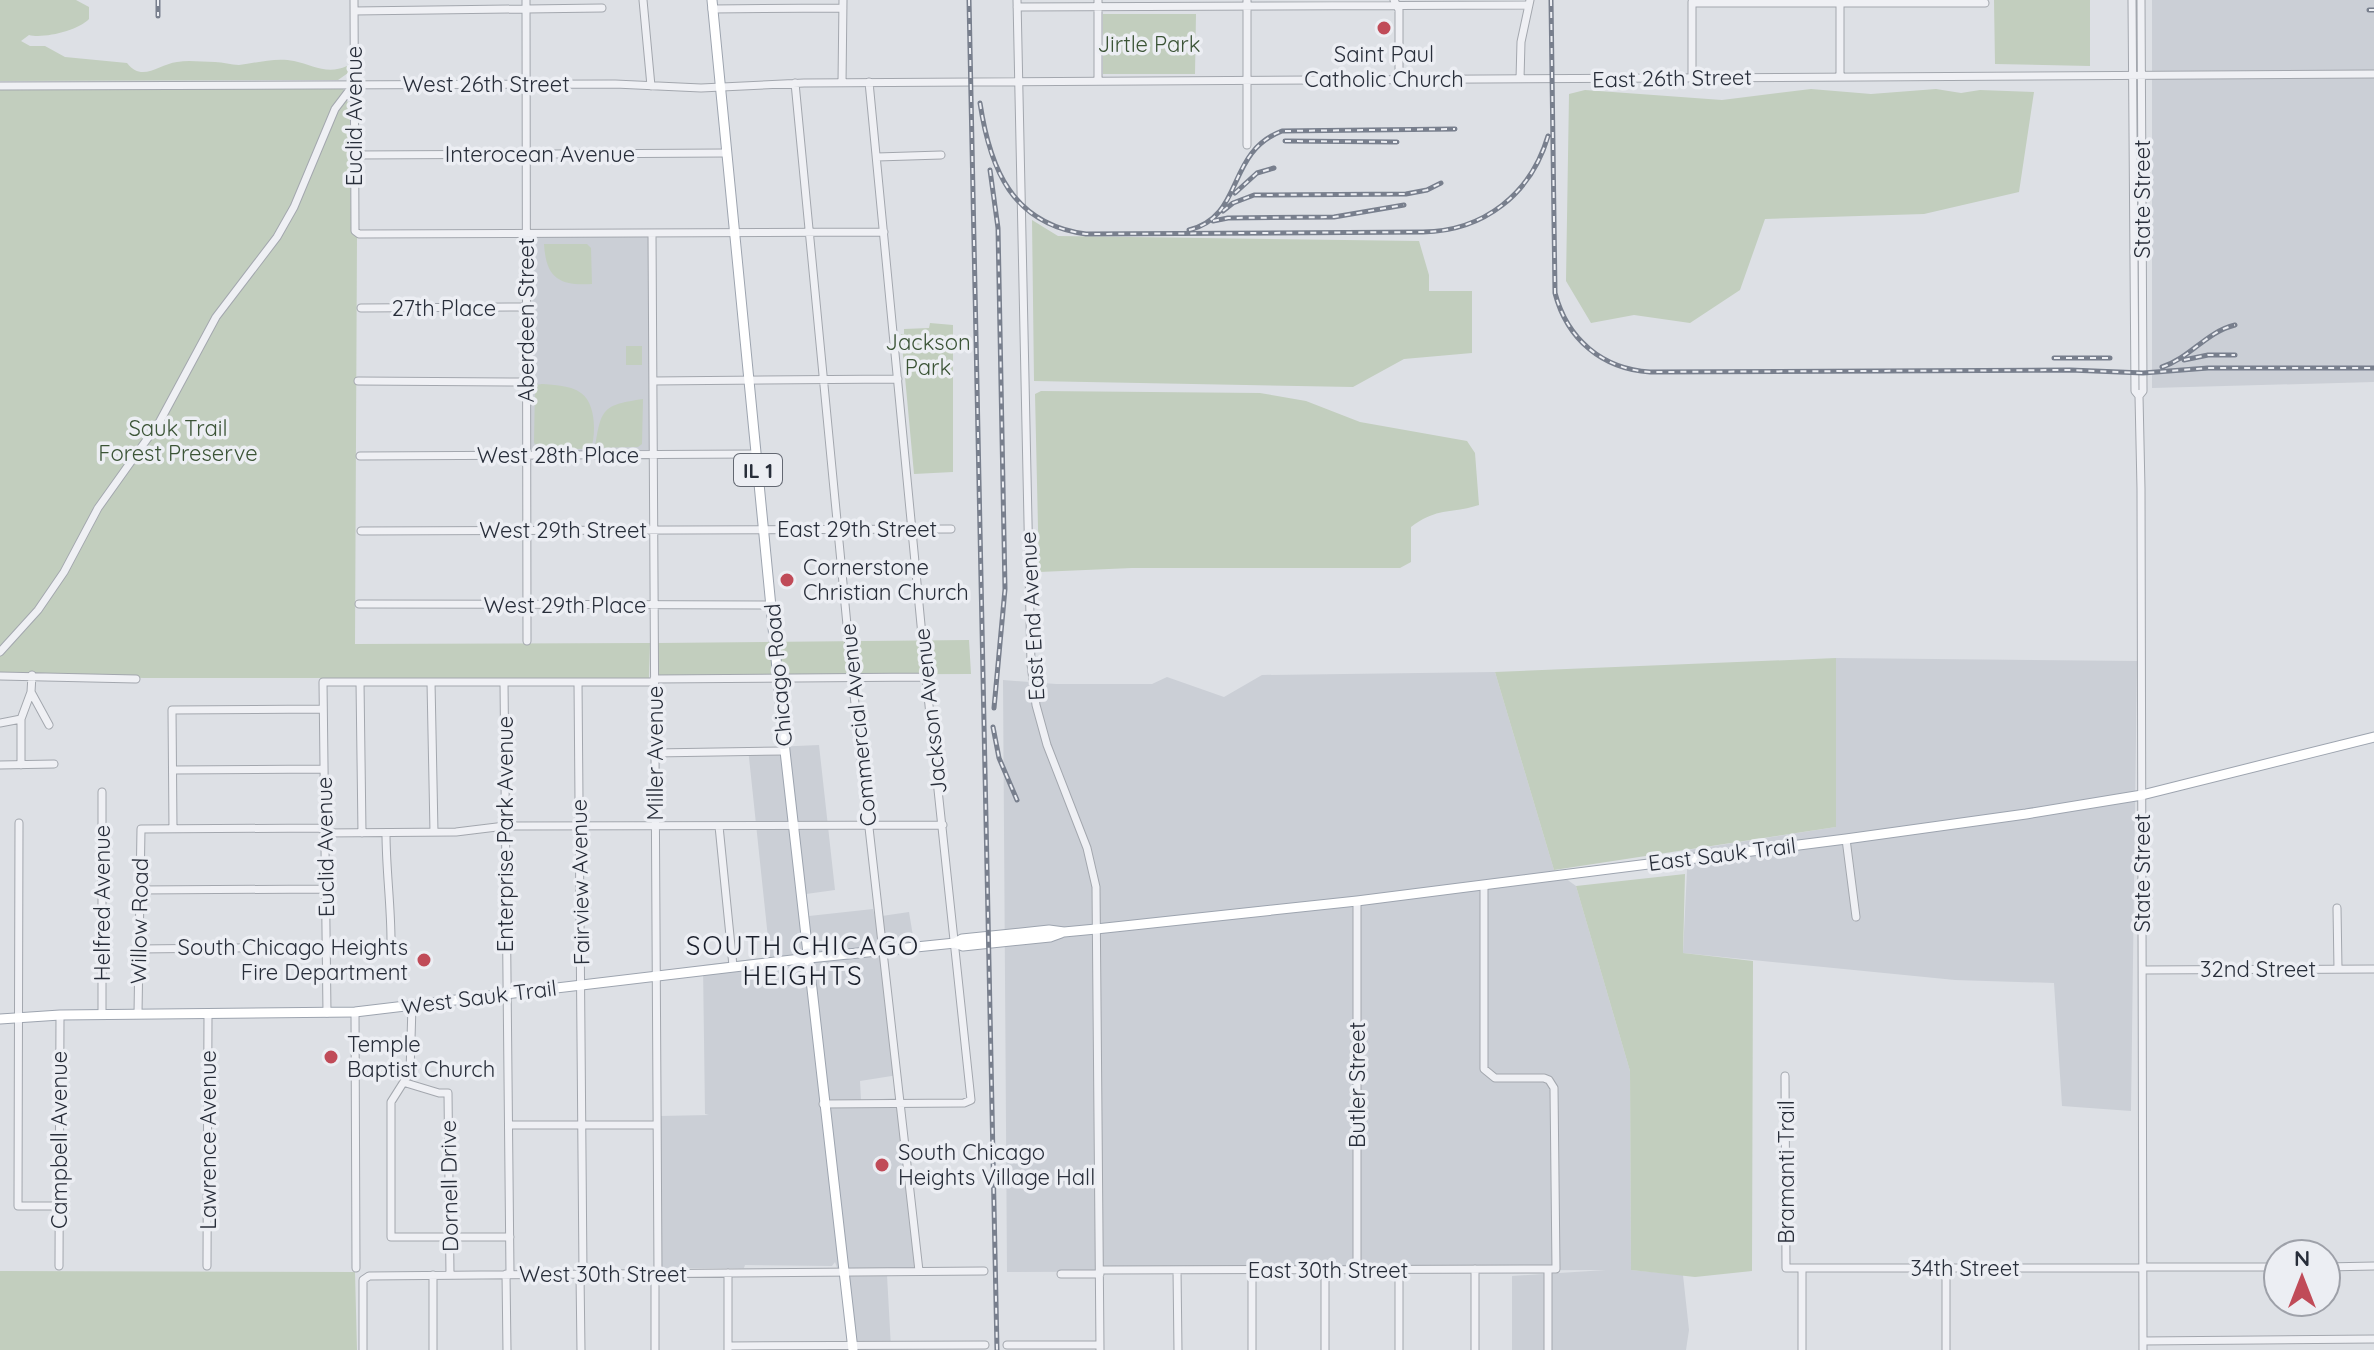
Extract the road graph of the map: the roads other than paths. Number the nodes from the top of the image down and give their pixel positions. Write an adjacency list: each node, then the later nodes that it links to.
1 (354, 0): 17 (street, Euclid Avenue)
2 (643, 0): 34 (street)
3 (2132, 0): 21 (street, State Street)
4 (2141, 0): 21 (street, State Street)
5 (1840, 1): 6 (street); 10 (street); 20 (street)
6 (1692, 2): 19 (street)
7 (1098, 3): 13 (street); 14 (street); 25 (street)
8 (1395, 3): 9 (street); 14 (street); 24 (street)
9 (1529, 3): 22 (street)
10 (1985, 3)
11 (712, 4): 12 (street); 35 (main road, Chicago Road / IL 1)
12 (843, 4): 30 (street)
13 (1017, 4): 28 (street, East End Avenue)
14 (1247, 4): 23 (street)
15 (526, 5): 16 (street); 17 (street); 32 (street, Aberdeen Street)
16 (602, 8)
17 (354, 11): 31 (street, Euclid Avenue)
18 (2374, 74): 21 (street, East 26th Street)
19 (1692, 77): 20 (street, East 26th Street); 22 (street, East 26th Street)
20 (1840, 77): 21 (street, East 26th Street)
21 (2137, 77): 97 (street, State Street)
22 (1520, 79): 24 (street, East 26th Street)
23 (1247, 80): 24 (street, East 26th Street); 25 (street, East 26th Street); 36 (street)
24 (1399, 80)
25 (1098, 81): 28 (street, East 26th Street)
26 (869, 82): 27 (street, West 26th Street); 30 (street, West 26th Street); 41 (street, Jackson Avenue)
27 (971, 82): 28 (street, East 26th Street)
28 (1018, 82): 118 (street, East End Avenue)
29 (795, 83): 30 (street, West 26th Street); 35 (street, West 26th Street); 42 (street, Commercial Avenue)
30 (842, 83)
31 (354, 84): 32 (street, West 26th Street); 33 (street, West 26th Street); 39 (street, Euclid Avenue); 71 (street)
32 (526, 84): 34 (street, West 26th Street); 38 (street, Aberdeen Street)
33 (0, 86)
34 (651, 86): 35 (street, West 26th Street)
35 (720, 87): 37 (main road, Chicago Road / IL 1)
36 (1247, 145)
37 (726, 153): 38 (street, Interocean Avenue); 46 (main road, Chicago Road / IL 1)
38 (526, 154): 39 (street, Interocean Avenue); 44 (street, Aberdeen Street)
39 (355, 155): 44 (street, Euclid Avenue)
40 (941, 155): 41 (street)
41 (877, 157): 43 (street, Jackson Avenue)
42 (809, 232): 43 (street); 46 (street); 50 (street, Commercial Avenue)
43 (884, 232): 49 (street, Jackson Avenue)
44 (526, 233): 45 (street); 47 (street, Aberdeen Street)
45 (652, 233): 46 (street); 52 (street, Miller Avenue)
46 (735, 233): 53 (main road, Chicago Road / IL 1)
47 (526, 307): 48 (street, 27th Place); 54 (street, Aberdeen Street)
48 (361, 308)
49 (898, 379): 50 (street); 60 (street, Jackson Avenue)
50 (824, 380): 53 (street); 59 (street, Commercial Avenue)
51 (358, 381): 54 (street)
52 (653, 381): 53 (street); 57 (street, Miller Avenue)
53 (749, 381): 55 (main road, Chicago Road / IL 1)
54 (527, 382): 56 (street, Aberdeen Street)
55 (756, 454): 57 (street, West 28th Place); 61 (main road, Chicago Road / IL 1)
56 (527, 455): 57 (street, West 28th Place); 58 (street, West 28th Place); 63 (street, Aberdeen Street)
57 (653, 455): 64 (street, Miller Avenue)
58 (360, 456)
59 (838, 528): 60 (street, East 29th Street); 61 (street, East 29th Street); 74 (street, Commercial Avenue)
60 (912, 528): 62 (street, East 29th Street); 75 (street, Jackson Avenue)
61 (764, 529): 64 (street, West 29th Street); 69 (main road, Chicago Road / IL 1)
62 (951, 529)
63 (527, 530): 64 (street, West 29th Street); 65 (street, West 29th Street); 67 (street, Aberdeen Street)
64 (654, 530): 68 (street, Miller Avenue)
65 (361, 531)
66 (359, 604): 67 (street, West 29th Place)
67 (527, 605): 68 (street, West 29th Place); 70 (street, Aberdeen Street)
68 (654, 605): 69 (street, West 29th Place); 78 (street, Miller Avenue)
69 (771, 605): 76 (main road, Chicago Road / IL 1)
70 (527, 641)
71 (0, 652)
72 (32, 675): 73 (street); 77 (street); 83 (street)
73 (0, 676)
74 (852, 677): 75 (street); 76 (street); 99 (street, Commercial Avenue)
75 (926, 677): 100 (street, Jackson Avenue)
76 (778, 678): 78 (street); 89 (main road, Chicago Road / IL 1)
77 (136, 679)
78 (654, 680): 82 (street); 90 (street, Miller Avenue)
79 (360, 682): 80 (street); 84 (street, Euclid Avenue); 109 (street)
80 (431, 682): 81 (street); 108 (street)
81 (504, 682): 82 (street); 101 (street, Enterprise Park Avenue)
82 (578, 682): 105 (street, Fairview Avenue)
83 (31, 692): 85 (street); 87 (street)
84 (323, 709): 94 (street, Euclid Avenue); 95 (street)
85 (21, 719): 86 (street); 93 (street)
86 (0, 723)
87 (49, 725)
88 (2374, 737): 97 (main road, East Sauk Trail)
89 (785, 751): 90 (street); 104 (main road, Chicago Road / IL 1)
90 (654, 753): 102 (street, Miller Avenue)
91 (54, 764): 93 (street)
92 (0, 765): 93 (street)
93 (21, 765)
94 (324, 769): 95 (street); 107 (street, Euclid Avenue)
95 (173, 770): 106 (street)
96 (102, 792): 137 (street, Helfred Avenue)
97 (2142, 795): 111 (main road, East Sauk Trail); 129 (street, State Street)
98 (19, 823): 140 (street)
99 (869, 825): 100 (street); 104 (street); 124 (street, Commercial Avenue)
100 (943, 825): 121 (street, Jackson Avenue)
101 (505, 826): 105 (street); 108 (street); 132 (street, Enterprise Park Avenue)
102 (655, 826): 103 (street); 105 (street); 130 (street, Miller Avenue)
103 (719, 826): 104 (street); 126 (street)
104 (794, 826): 125 (main road, Chicago Road / IL 1)
105 (580, 827): 131 (street, Fairview Avenue)
106 (173, 829): 107 (street); 114 (street, Willow Road)
107 (324, 830): 109 (street); 113 (street, Euclid Avenue)
108 (434, 832): 110 (street)
109 (362, 833): 110 (street)
110 (386, 833): 120 (street)
111 (1846, 839): 112 (main road, East Sauk Trail); 117 (street)
112 (1484, 885): 115 (main road, East Sauk Trail); 163 (street)
113 (325, 889): 114 (street); 122 (street, Euclid Avenue)
114 (139, 890): 123 (street, Willow Road)
115 (1357, 901): 118 (main road, East Sauk Trail); 166 (street, Butler Street)
116 (2337, 908): 127 (street)
117 (1856, 917)
118 (1096, 929): 119 (main road, East Sauk Trail); 172 (street, East End Avenue)
119 (988, 940): 121 (main road, West Sauk Trail)
120 (391, 941)
121 (955, 943): 124 (main road, West Sauk Trail); 144 (street, Jackson Avenue)
122 (326, 947): 123 (street); 136 (street, Euclid Avenue)
123 (139, 949): 135 (street, Willow Road)
124 (883, 950): 125 (main road, West Sauk Trail); 144 (street, Commercial Avenue)
125 (809, 958): 126 (main road, West Sauk Trail); 145 (main road, Chicago Road / IL 1)
126 (733, 966): 130 (main road, West Sauk Trail)
127 (2338, 969): 128 (street, 32nd Street); 129 (street, 32nd Street)
128 (2374, 969)
129 (2143, 970): 161 (street, State Street)
130 (656, 977): 131 (main road, West Sauk Trail); 148 (street, Miller Avenue)
131 (581, 986): 132 (main road, West Sauk Trail); 147 (street, Fairview Avenue)
132 (506, 993): 133 (main road, West Sauk Trail); 146 (street, Enterprise Park Avenue)
133 (412, 1006): 134 (main road, West Sauk Trail); 143 (street)
134 (355, 1012): 136 (main road, West Sauk Trail); 157 (street)
135 (138, 1013): 137 (main road, West Sauk Trail); 138 (main road, West Sauk Trail)
136 (327, 1013): 138 (main road, West Sauk Trail)
137 (102, 1014): 139 (main road, West Sauk Trail)
138 (208, 1014): 153 (street, Lawrence Avenue)
139 (60, 1015): 140 (main road, West Sauk Trail); 149 (street, Campbell Avenue)
140 (18, 1018): 141 (main road, West Sauk Trail); 149 (street)
141 (0, 1019)
142 (1785, 1076): 158 (street, Bramanti Trail)
143 (406, 1083): 150 (street, Dornell Drive); 150 (street)
144 (898, 1103): 145 (street); 168 (street, Commercial Avenue)
145 (823, 1104): 171 (main road, Chicago Road / IL 1)
146 (509, 1125): 147 (street); 151 (street, Enterprise Park Avenue)
147 (583, 1125): 148 (street); 176 (street, Fairview Avenue)
148 (656, 1125): 173 (street, Miller Avenue)
149 (59, 1206): 152 (street, Campbell Avenue)
150 (450, 1237): 151 (street); 179 (street, Dornell Drive)
151 (510, 1237): 175 (street, Enterprise Park Avenue)
152 (59, 1266)
153 (207, 1266)
154 (2374, 1266): 156 (street)
155 (2262, 1267): 161 (street, 34th Street)
156 (2342, 1267)
157 (356, 1268)
158 (1786, 1268): 159 (street, 34th Street)
159 (1802, 1268): 160 (street, 34th Street); 198 (street)
160 (1946, 1268): 161 (street, 34th Street); 199 (street)
161 (2143, 1268): 183 (street, State Street)
162 (1475, 1269): 163 (street, East 30th Street); 167 (street, East 30th Street); 196 (street)
163 (1552, 1269): 197 (street)
164 (1177, 1270): 170 (street, East 30th Street); 172 (street, East 30th Street); 192 (street)
165 (1325, 1270): 166 (street, East 30th Street); 170 (street, East 30th Street); 194 (street)
166 (1357, 1270): 167 (street, East 30th Street)
167 (1399, 1270): 195 (street)
168 (919, 1271): 169 (street); 171 (street)
169 (984, 1271)
170 (1252, 1271): 193 (street)
171 (844, 1272): 174 (street, West 30th Street); 186 (main road, Chicago Road / IL 1)
172 (1100, 1272): 177 (street, East 30th Street); 184 (street, East End Avenue)
173 (656, 1273): 174 (street, West 30th Street); 176 (street, West 30th Street); 191 (street, Miller Avenue)
174 (728, 1273): 185 (street)
175 (508, 1274): 176 (street, West 30th Street); 179 (street, West 30th Street); 189 (street, Enterprise Park Avenue)
176 (582, 1274): 190 (street, Fairview Avenue)
177 (1061, 1274)
178 (433, 1275): 179 (street, West 30th Street); 187 (street, West 30th Street); 188 (street)
179 (450, 1275)
180 (2374, 1339): 183 (street)
181 (985, 1345): 186 (street)
182 (1007, 1345): 184 (street)
183 (2143, 1346)
184 (1100, 1347)
185 (728, 1348): 186 (street)
186 (853, 1348)
187 (363, 1350)
188 (433, 1350)
189 (507, 1350)
190 (581, 1350)
191 (655, 1350)
192 (1178, 1350)
193 (1252, 1350)
194 (1325, 1350)
195 (1399, 1350)
196 (1475, 1350)
197 (1548, 1350)
198 (1802, 1350)
199 (1946, 1350)

